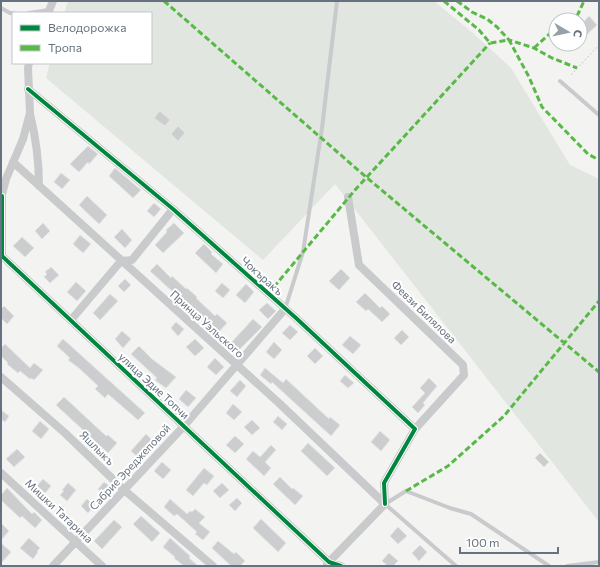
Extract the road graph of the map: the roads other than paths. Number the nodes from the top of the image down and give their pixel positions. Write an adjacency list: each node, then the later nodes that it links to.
1 (53, 1): 4 (street)
2 (337, 1): 19 (lane)
3 (1, 8): 6 (lane)
4 (49, 11): 5 (lane)
5 (39, 12)
6 (12, 13)
7 (29, 64): 9 (street)
8 (560, 81): 11 (lane)
9 (28, 89): 10 (street); 16 (street, Чокъракъ)
10 (30, 113): 12 (street, улица Эдие Топчи); 13 (street)
11 (599, 115)
12 (13, 162): 13 (street, Принца Уэльского); 14 (street, улица Эдие Топчи)
13 (39, 186): 18 (street, Принца Уэльского)
14 (1, 197): 17 (street, улица Эдие Топчи)
15 (348, 197): 24 (street, Февзи Билялова)
16 (173, 209): 18 (street); 19 (street, Чокъракъ)
17 (1, 255): 20 (street, улица Эдие Топчи)
18 (121, 261): 20 (street); 21 (street, Принца Уэльского)
19 (285, 309): 21 (street, Сабрие Эреджеповой); 24 (street, Чокъракъ)
20 (71, 320): 23 (street, улица Эдие Топчи)
21 (237, 365): 23 (street, Сабрие Эреджеповой); 27 (street, Принца Уэльского)
22 (1, 377): 26 (street, Яшлыкъ)
23 (184, 426): 26 (street, Сабрие Эреджеповой); 30 (street, улица Эдие Топчи)
24 (415, 429): 27 (street)
25 (1, 473): 28 (street, Мишки Татарина)
26 (123, 490): 28 (street, Сабрие Эреджеповой); 33 (street, Яшлыкъ)
27 (385, 504): 30 (street); 35 (lane); 36 (lane)
28 (76, 541): 31 (street, Сабрие Эреджеповой); 32 (street, Мишки Татарина)
29 (599, 562): 37 (lane)
30 (328, 564): 34 (street, улица Эдие Топчи)
31 (53, 566)
32 (102, 566)
33 (213, 566)
34 (341, 566)
35 (456, 566)
36 (549, 566)
37 (568, 566)

